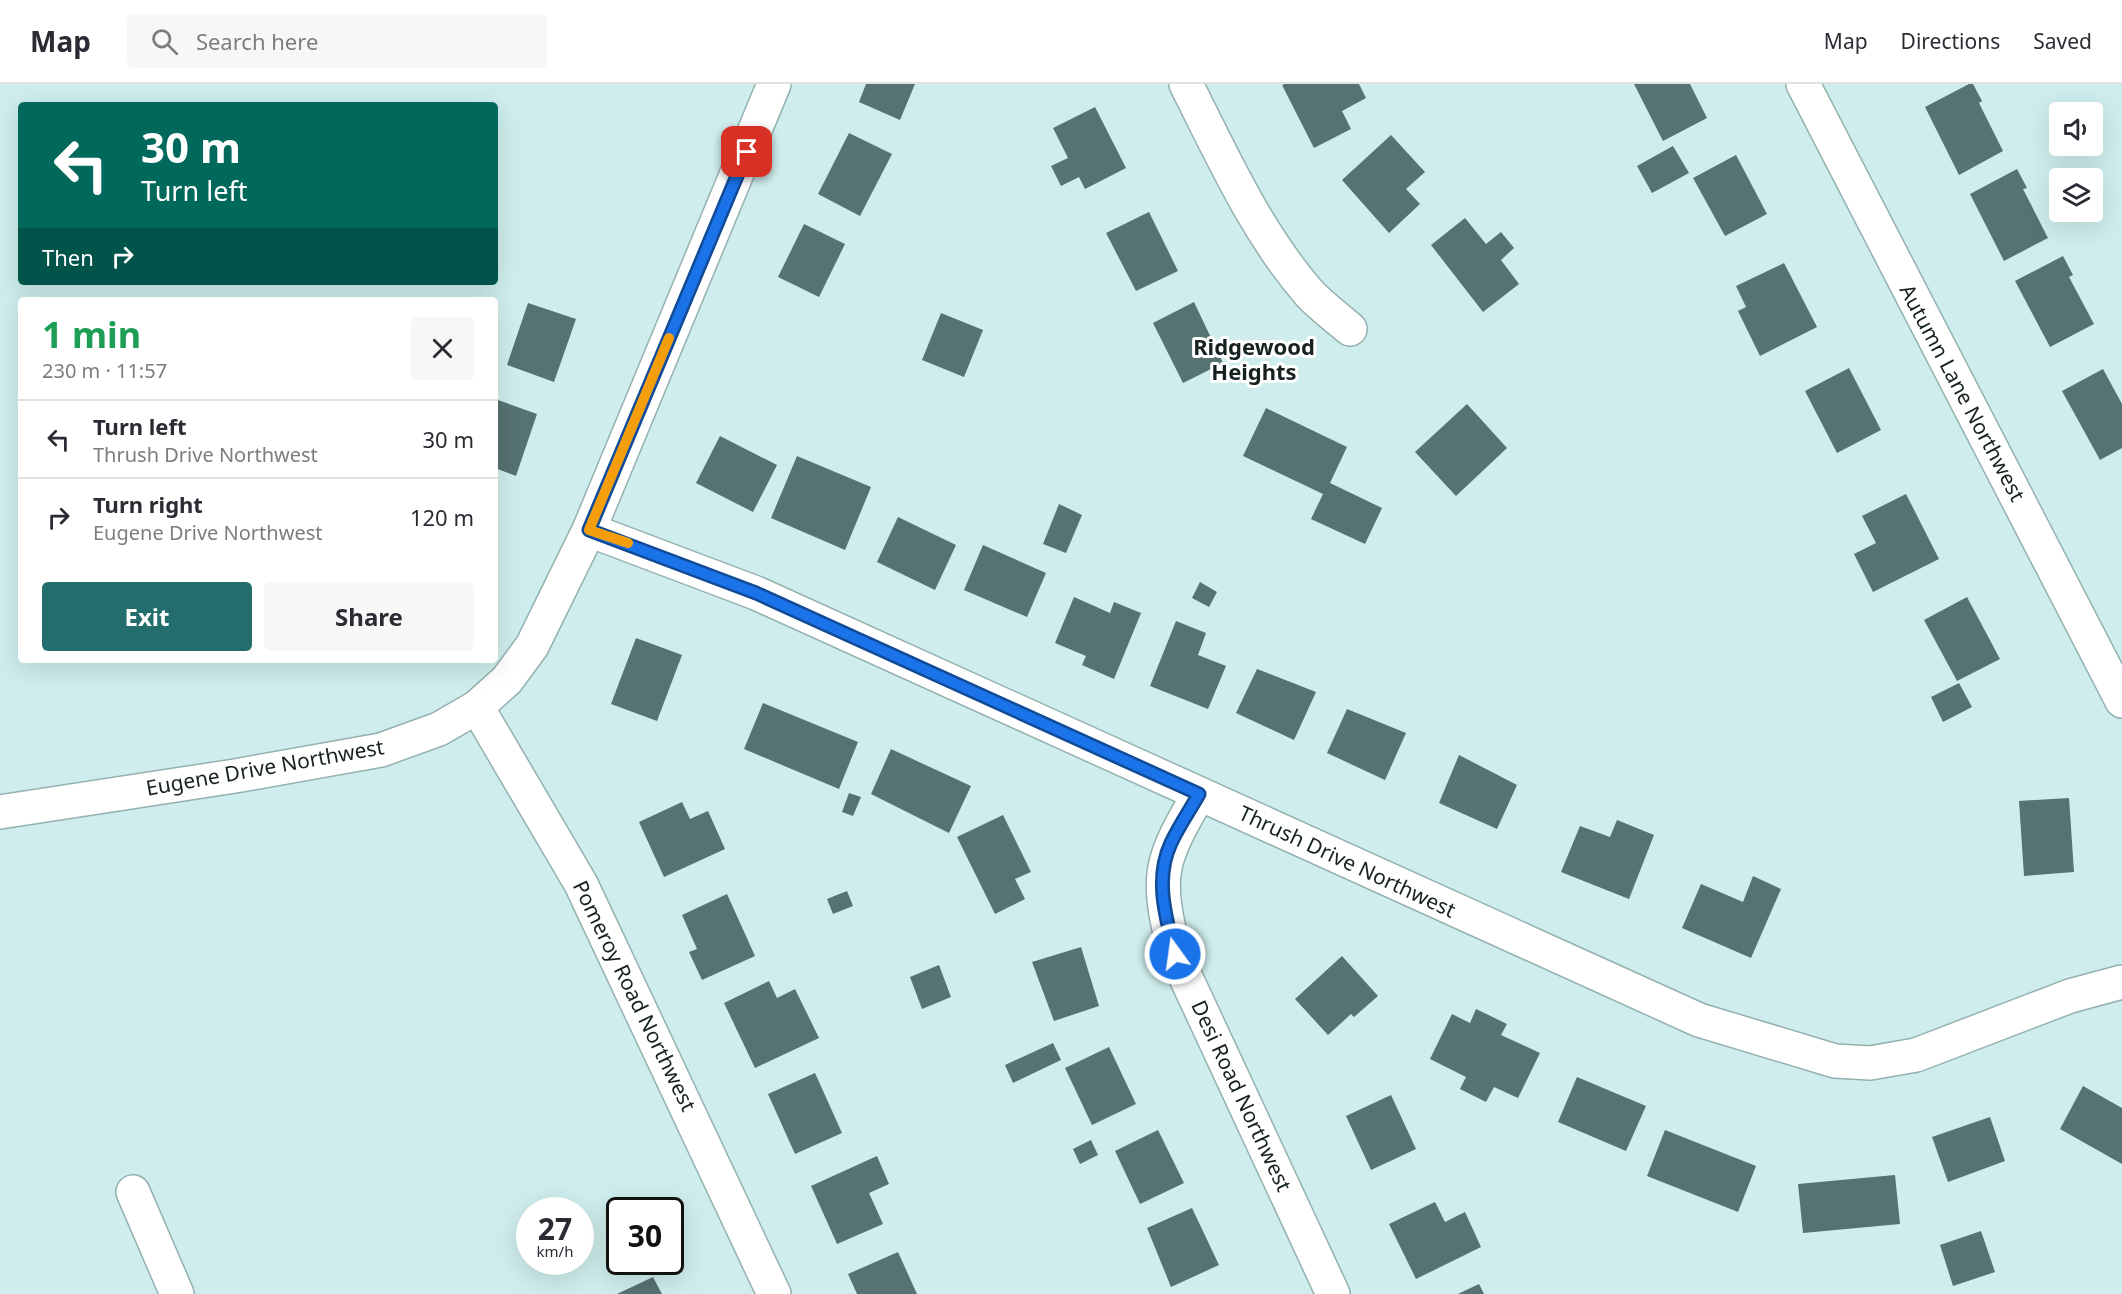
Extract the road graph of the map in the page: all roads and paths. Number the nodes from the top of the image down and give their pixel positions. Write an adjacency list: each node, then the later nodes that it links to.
1 (774, 84): 5 (street, Eugene Drive Northwest)
2 (1186, 84): 4 (street)
3 (1803, 84): 6 (street, Autumn Lane Northwest)
4 (1350, 329)
5 (589, 530): 7 (street, Eugene Drive Northwest); 8 (street, Thrush Drive Northwest)
6 (2122, 701)
7 (477, 707): 9 (street, Eugene Drive Northwest); 13 (street, Pomeroy Road Northwest)
8 (1199, 794): 10 (street, Thrush Drive Northwest); 14 (street, Desi Road Northwest)
9 (0, 812)
10 (2122, 981)
11 (133, 1192): 12 (street)
12 (177, 1294)
13 (774, 1294)
14 (1333, 1294)

